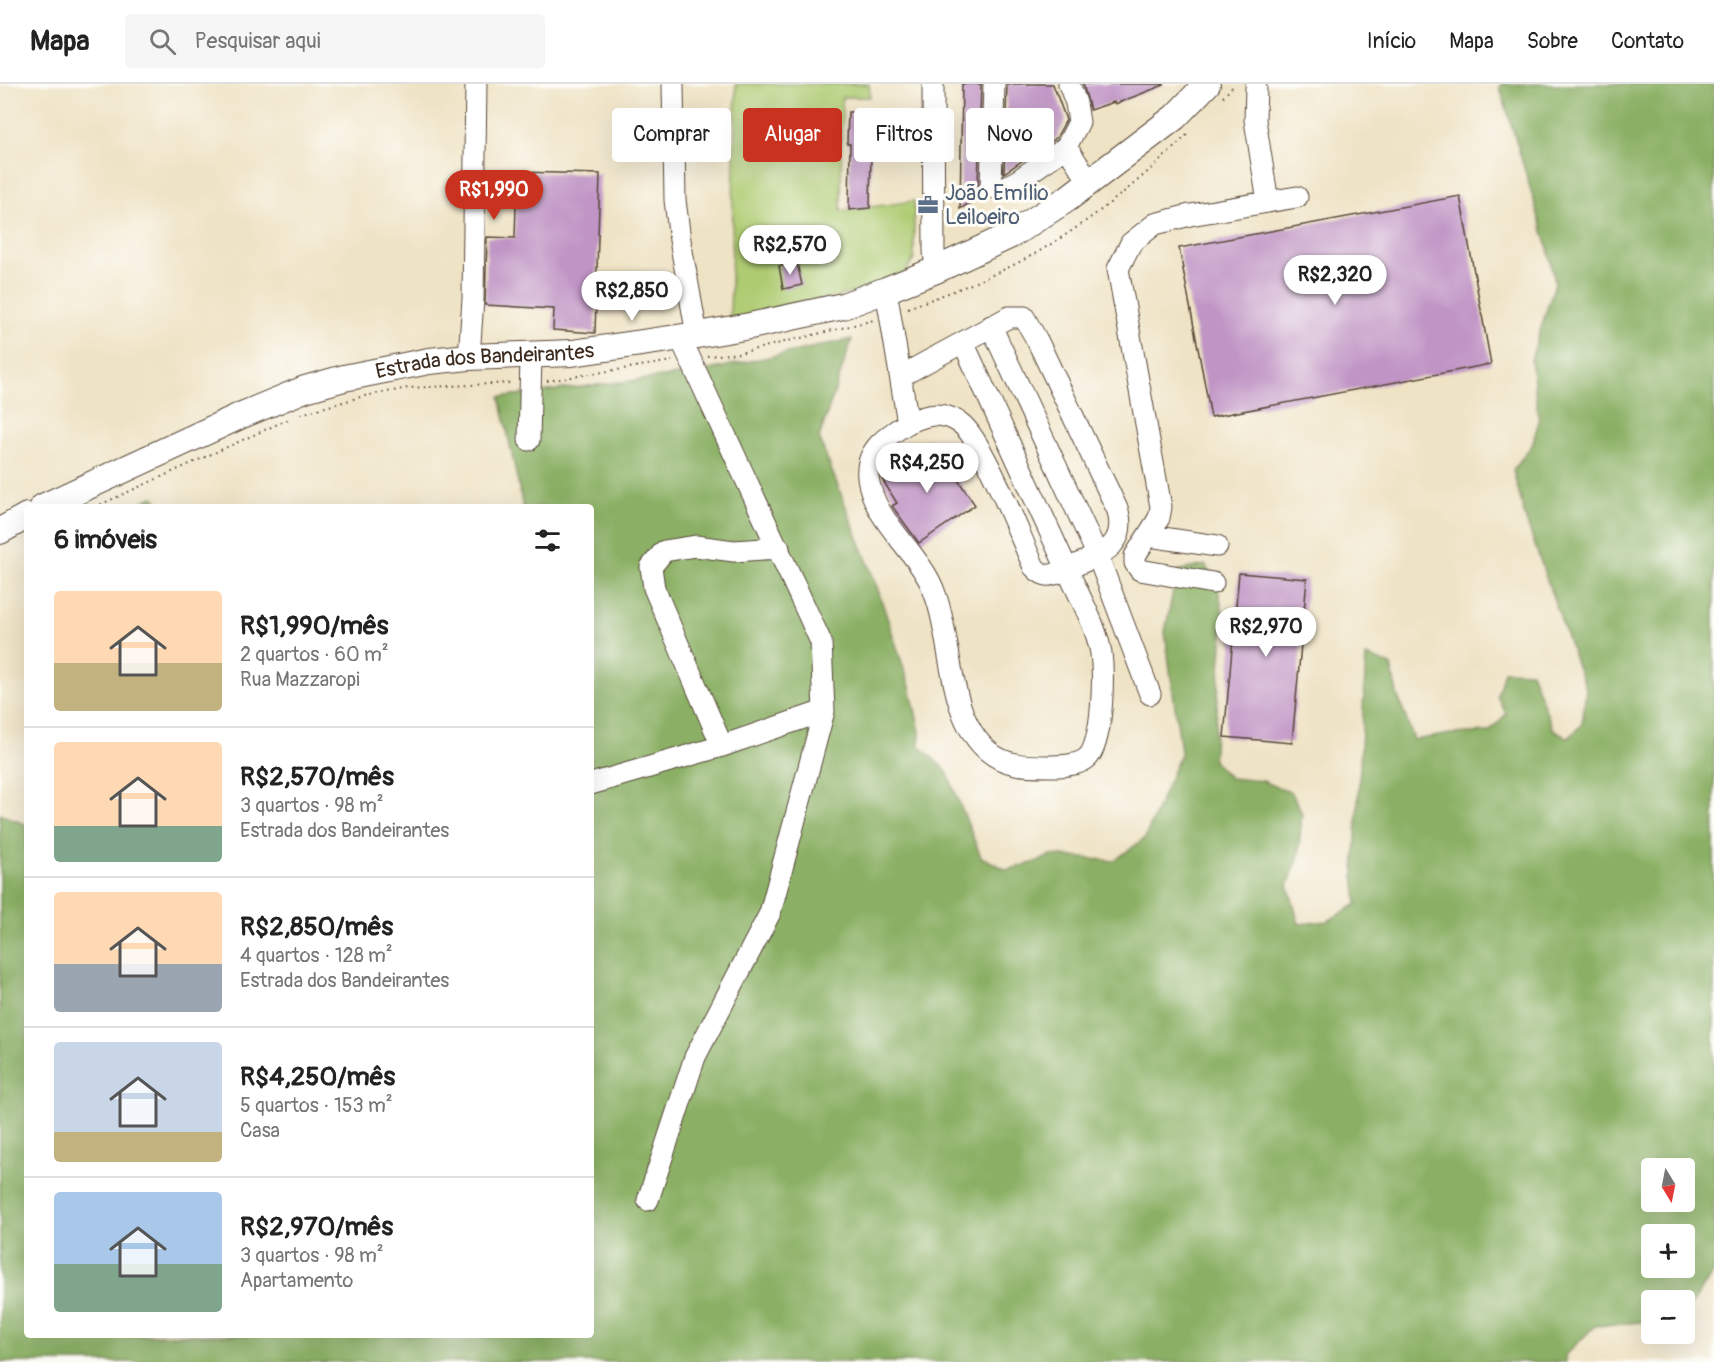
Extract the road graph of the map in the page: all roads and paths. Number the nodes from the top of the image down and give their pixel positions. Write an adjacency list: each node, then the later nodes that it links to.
1 (476, 84): 18 (street)
2 (673, 84): 15 (street)
3 (933, 84): 12 (street)
4 (994, 84): 8 (street)
5 (1069, 84): 8 (street)
6 (1207, 84): 9 (main road, Estrada dos Bandeirantes)
7 (1256, 87): 11 (street)
8 (1066, 147): 9 (street)
9 (1090, 182): 12 (main road, Estrada dos Bandeirantes)
10 (1297, 197): 11 (street)
11 (1268, 202): 25 (street)
12 (936, 270): 13 (main road, Estrada dos Bandeirantes)
13 (886, 290): 15 (main road, Estrada dos Bandeirantes); 19 (street)
14 (991, 326): 16 (street); 28 (street); 28 (street)
15 (689, 336): 17 (main road, Estrada dos Bandeirantes); 27 (street)
16 (963, 342): 19 (street); 29 (street)
17 (531, 355): 18 (main road, Estrada dos Bandeirantes); 21 (street)
18 (469, 357): 22 (main road, Estrada dos Bandeirantes)
19 (901, 375): 20 (street)
20 (908, 423): 29 (street); 29 (street)
21 (529, 440)
22 (47, 504)
23 (23, 515): 24 (main road, Estrada dos Bandeirantes)
24 (0, 531)
25 (1149, 536): 26 (street); 30 (street)
26 (1217, 546)
27 (779, 548): 32 (street); 33 (street)
28 (1097, 554): 29 (street); 31 (street)
29 (1067, 569)
30 (1214, 583)
31 (1150, 694)
32 (824, 711): 33 (street); 35 (street)
33 (722, 746): 34 (street)
34 (594, 783)
35 (648, 1200)

